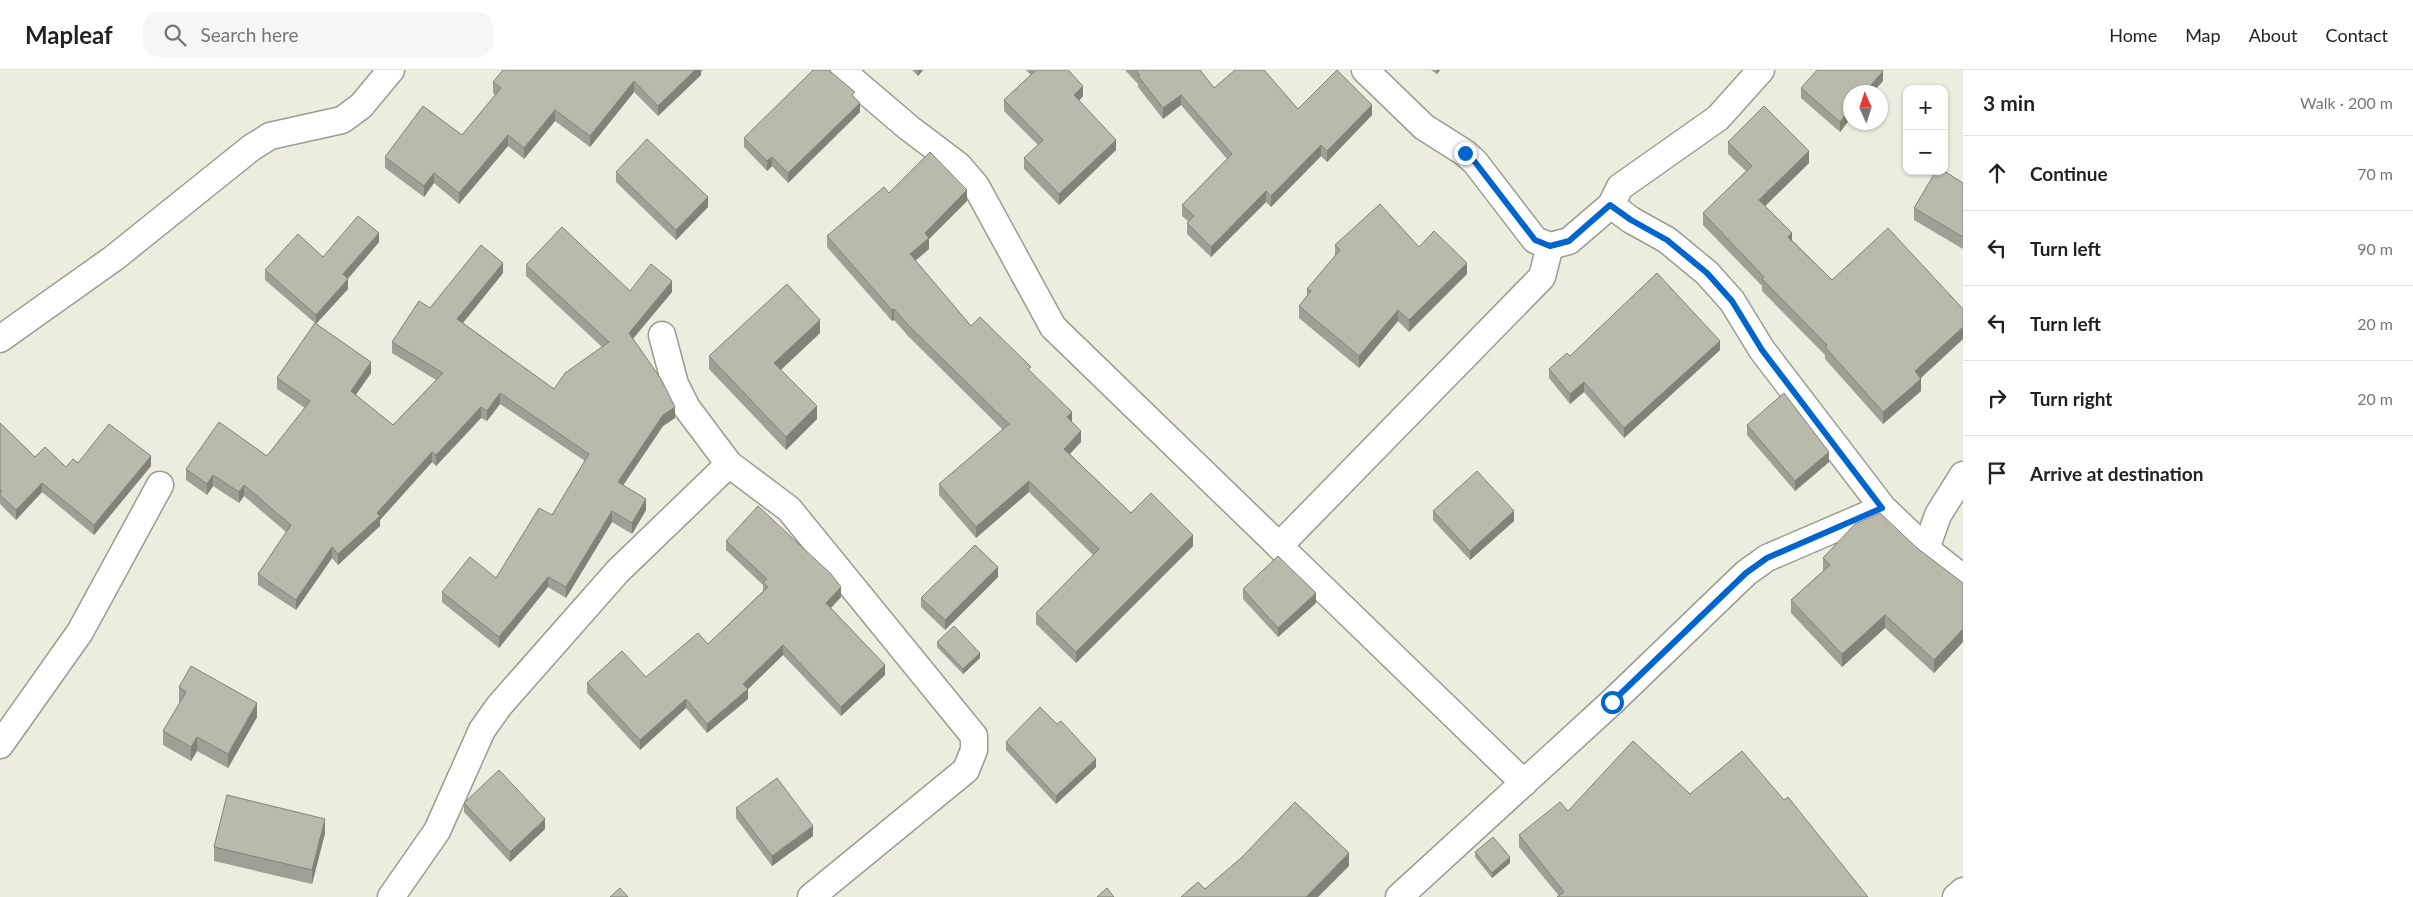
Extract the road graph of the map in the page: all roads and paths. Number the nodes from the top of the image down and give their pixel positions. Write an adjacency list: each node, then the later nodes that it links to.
1 (391, 70): 8 (street)
2 (841, 70): 13 (street)
3 (1365, 70): 6 (street)
4 (1761, 70): 5 (street)
5 (1610, 205): 6 (street); 12 (street)
6 (1550, 246): 13 (street)
7 (662, 335): 9 (street)
8 (0, 339)
9 (729, 464): 19 (street); 20 (street)
10 (1963, 475): 14 (street)
11 (160, 485): 16 (street)
12 (1882, 508): 14 (street); 17 (street)
13 (1279, 546): 17 (street)
14 (1926, 549): 15 (street)
15 (1963, 578)
16 (0, 745)
17 (1524, 783): 21 (street)
18 (1963, 891): 22 (street)
19 (391, 897)
20 (811, 897)
21 (1399, 897)
22 (1956, 897)

